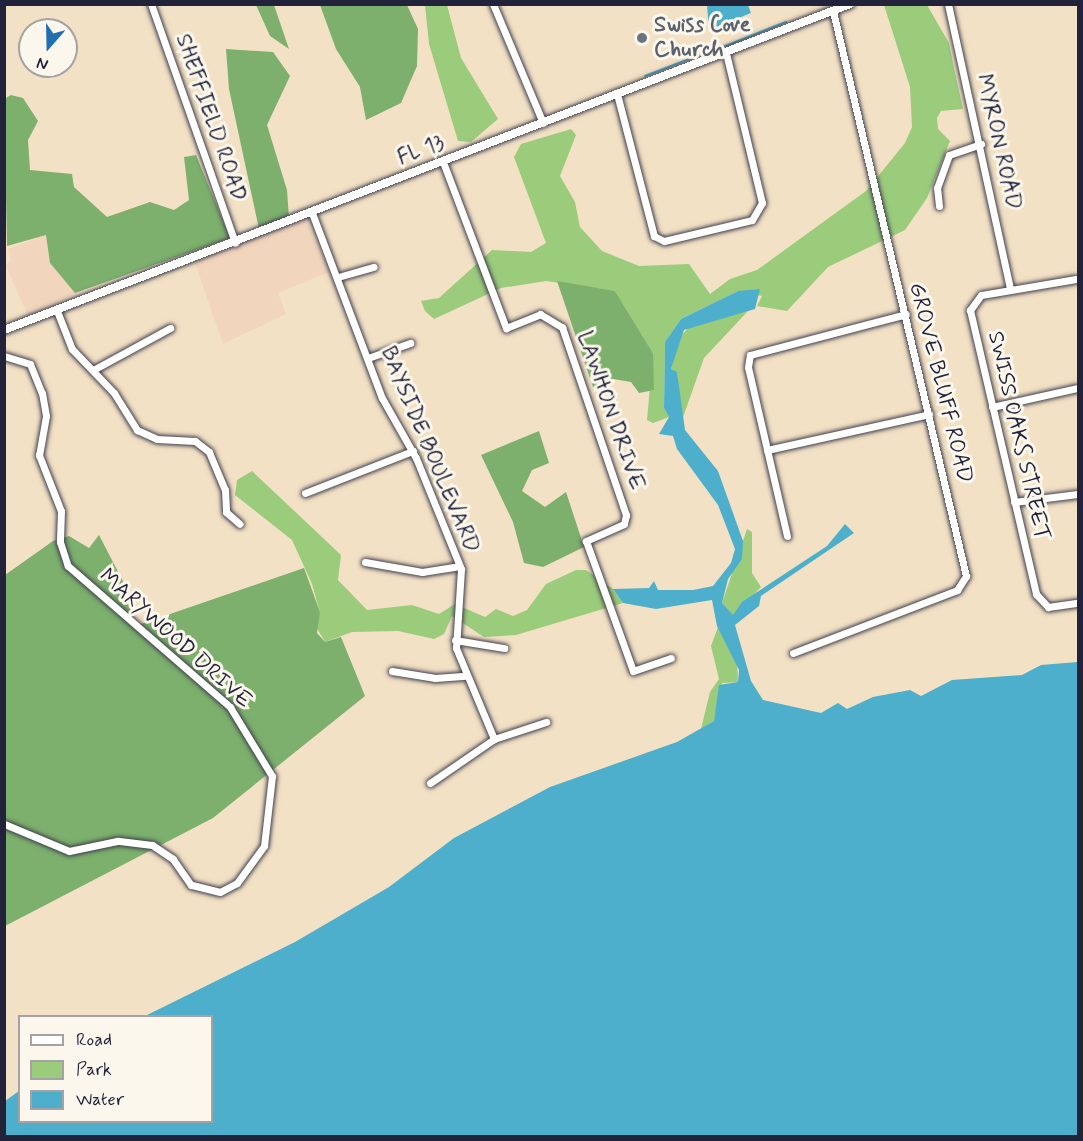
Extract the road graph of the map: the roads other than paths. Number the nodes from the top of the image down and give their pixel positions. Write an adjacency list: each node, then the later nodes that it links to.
1 (151, 4): 13 (street, SHEFFIELD ROAD)
2 (492, 4): 8 (street)
3 (850, 4): 5 (main road, FL 13)
4 (948, 4): 9 (street, MYRON ROAD)
5 (833, 11): 6 (main road, FL 13); 19 (street, GROVE BLUFF ROAD)
6 (726, 53): 7 (main road, FL 13); 7 (street)
7 (617, 94): 8 (main road, FL 13)
8 (543, 123): 10 (main road, FL 13)
9 (981, 144): 11 (street); 17 (street, MYRON ROAD)
10 (443, 162): 12 (main road, FL 13); 42 (street, LAWHON DRIVE)
11 (939, 206)
12 (312, 213): 13 (main road, FL 13); 15 (street, BAYSIDE BOULEVARD)
13 (236, 243): 18 (main road, FL 13)
14 (374, 267): 15 (street)
15 (338, 277): 24 (street, BAYSIDE BOULEVARD)
16 (1076, 279): 17 (street)
17 (1010, 288): 27 (street, SWISS OAKS STREET)
18 (57, 311): 21 (main road, FL 13); 25 (street)
19 (906, 314): 28 (street, GROVE BLUFF ROAD); 29 (street)
20 (171, 328): 25 (street)
21 (4, 330)
22 (410, 343): 24 (street)
23 (4, 356): 48 (street, MARYWOOD DRIVE)
24 (368, 358): 30 (street, BAYSIDE BOULEVARD)
25 (93, 370): 34 (street)
26 (1078, 388): 27 (street)
27 (992, 407): 33 (street, SWISS OAKS STREET)
28 (929, 414): 29 (street); 41 (street, GROVE BLUFF ROAD)
29 (767, 450): 35 (street)
30 (413, 452): 31 (street); 37 (street, BAYSIDE BOULEVARD)
31 (305, 493)
32 (1078, 494): 33 (street)
33 (1014, 502): 38 (street, SWISS OAKS STREET)
34 (240, 524)
35 (787, 536)
36 (365, 562): 37 (street)
37 (459, 566): 39 (street, BAYSIDE BOULEVARD)
38 (1078, 603)
39 (455, 640): 40 (street); 44 (street, BAYSIDE BOULEVARD)
40 (504, 648)
41 (793, 653)
42 (671, 658)
43 (392, 671): 44 (street)
44 (466, 676): 46 (street, BAYSIDE BOULEVARD)
45 (546, 722): 46 (street)
46 (494, 738): 47 (street)
47 (430, 783)
48 (4, 824)

